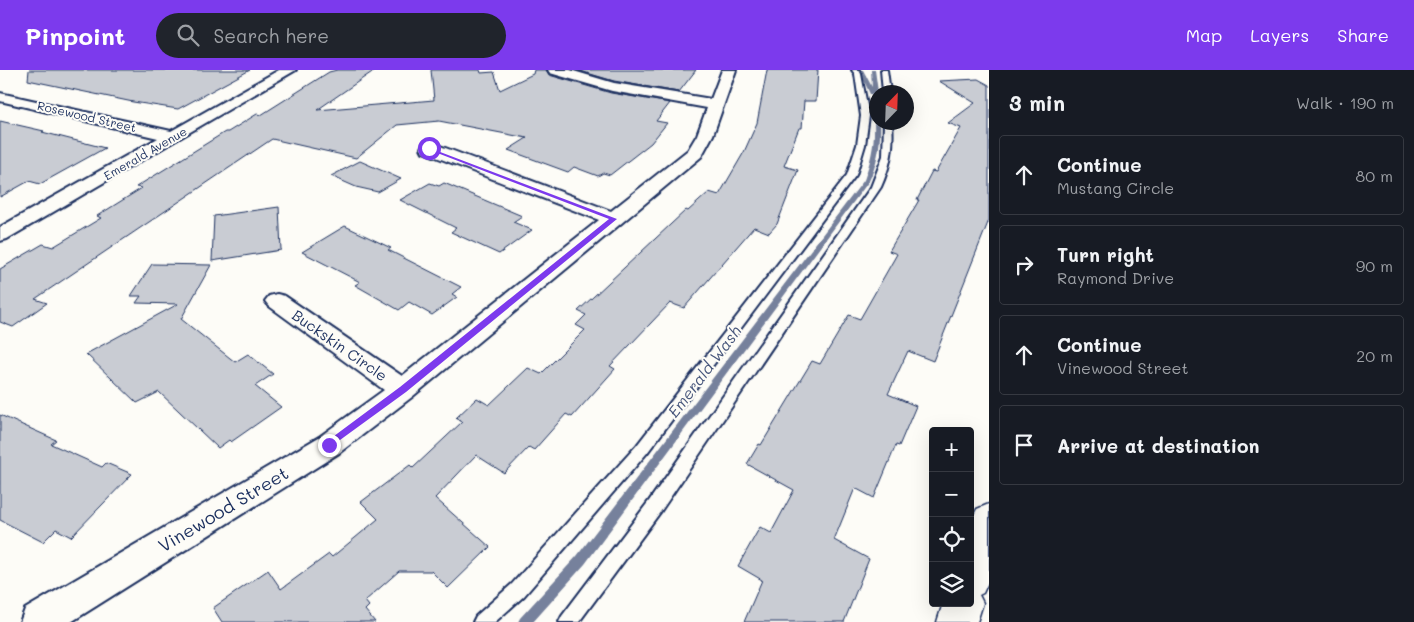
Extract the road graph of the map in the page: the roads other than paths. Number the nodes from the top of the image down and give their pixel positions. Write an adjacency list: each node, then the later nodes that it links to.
1 (289, 70): 10 (street, Emerald Avenue)
2 (555, 70): 8 (street)
3 (729, 70): 8 (street, Vinewood Street)
4 (854, 70): 20 (lane)
5 (884, 70): 6 (lane)
6 (886, 85)
7 (0, 96): 10 (street, Rosewood Street)
8 (717, 105): 12 (street, Vinewood Street)
9 (889, 130): 21 (lane)
10 (173, 136): 13 (street, Emerald Avenue)
11 (429, 148): 12 (street)
12 (614, 219): 15 (street, Vinewood Street)
13 (0, 235)
14 (277, 301): 15 (street, Buckskin Circle)
15 (403, 390): 19 (street, Vinewood Street)
16 (989, 520): 17 (main road)
17 (974, 567)
18 (962, 607): 22 (main road)
19 (38, 622)
20 (482, 622)
21 (568, 622)
22 (957, 622)

